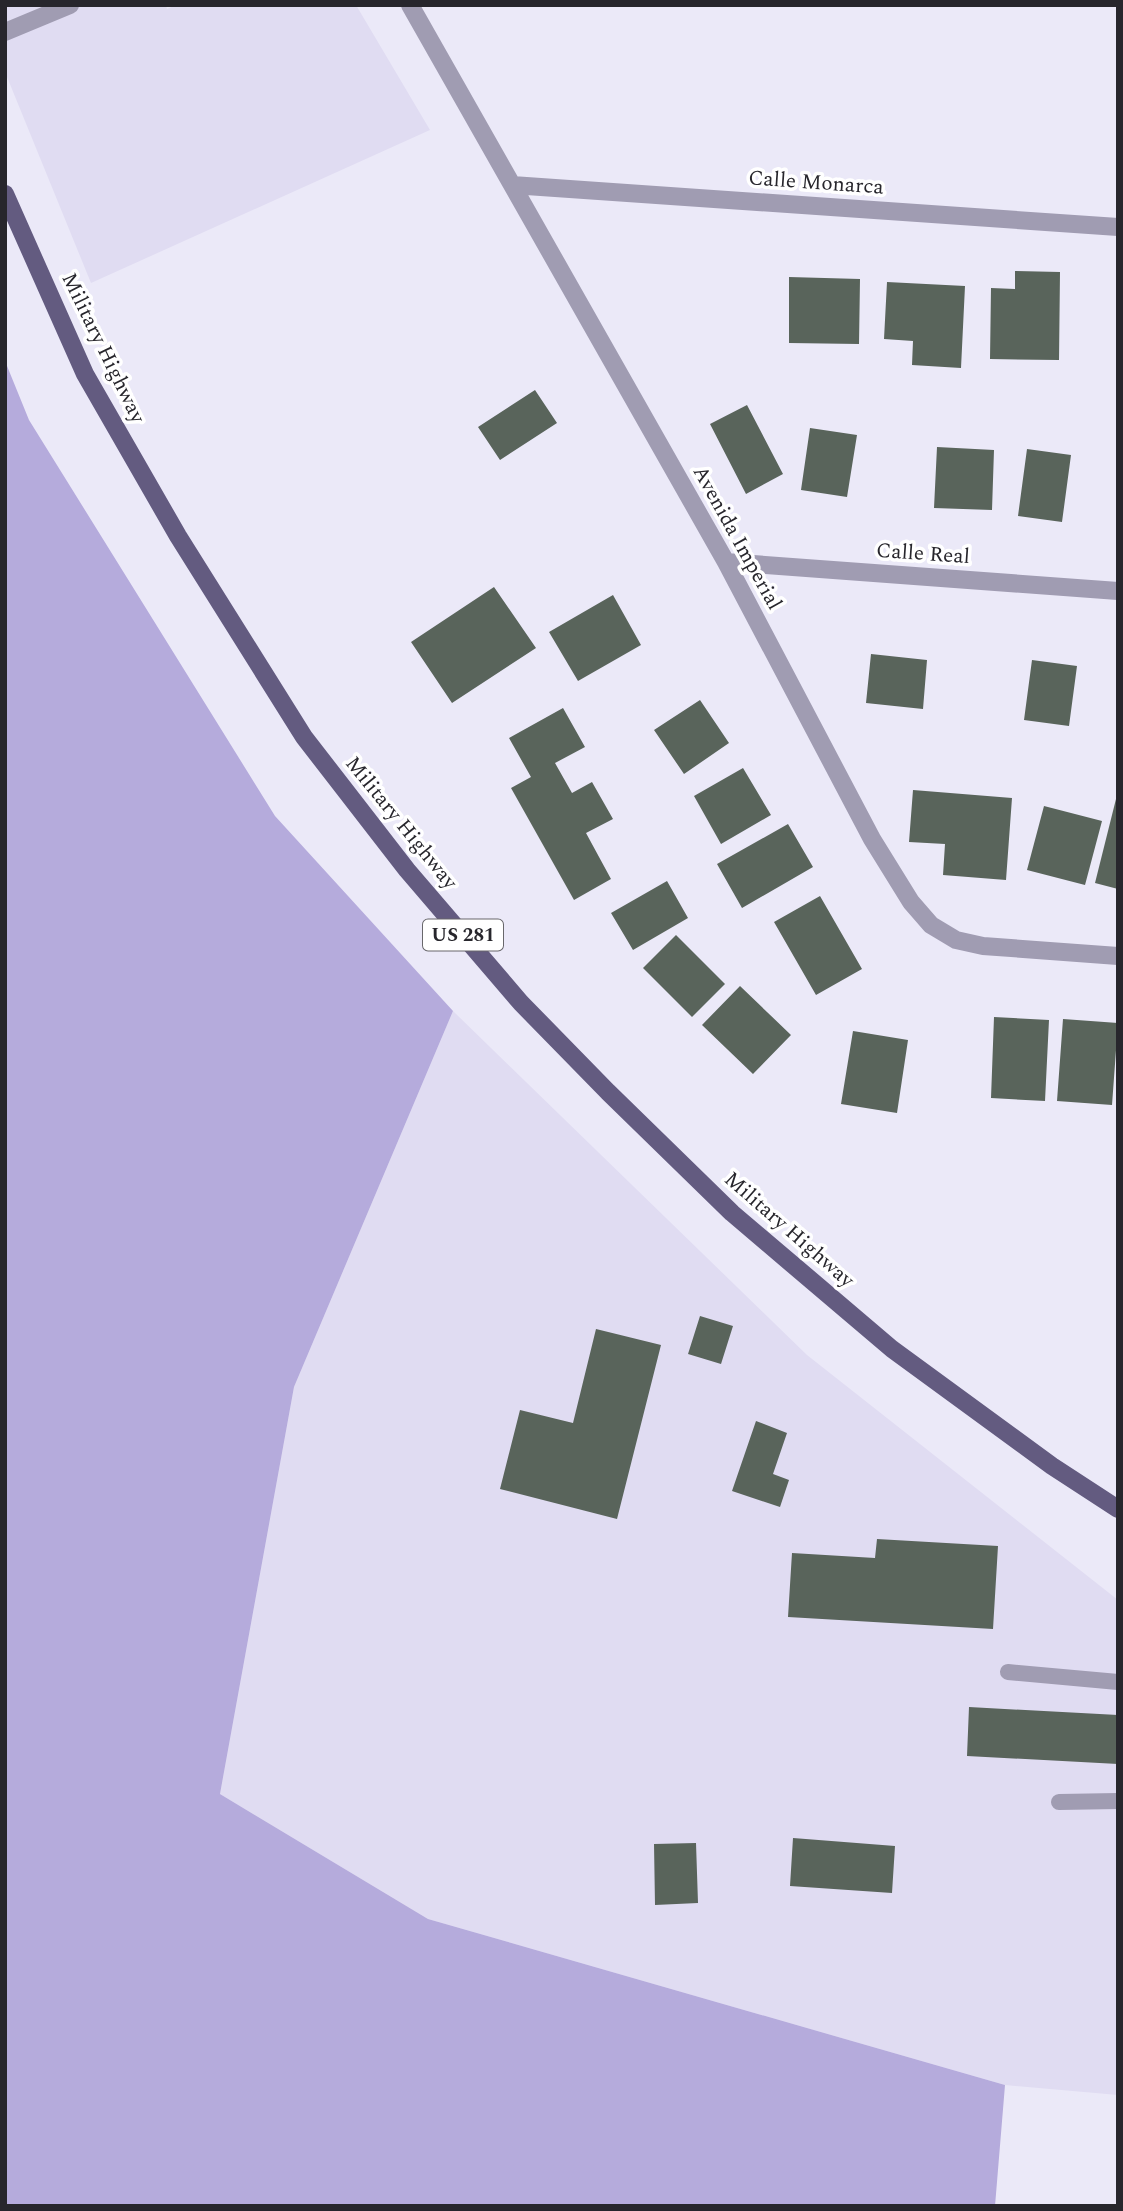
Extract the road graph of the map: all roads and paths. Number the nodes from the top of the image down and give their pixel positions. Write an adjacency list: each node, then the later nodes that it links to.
1 (70, 5): 3 (street)
2 (410, 5): 4 (street, Avenida Imperial)
3 (5, 32)
4 (512, 185): 6 (street, Calle Monarca); 7 (street, Avenida Imperial)
5 (5, 194): 10 (main road, Military Highway / US 281)
6 (1118, 227)
7 (726, 562): 8 (street, Calle Real); 9 (street, Avenida Imperial)
8 (1118, 591)
9 (1118, 956)
10 (1118, 1509)
11 (1008, 1672): 12 (lane)
12 (1118, 1682)
13 (1118, 1801): 14 (lane)
14 (1059, 1802)

